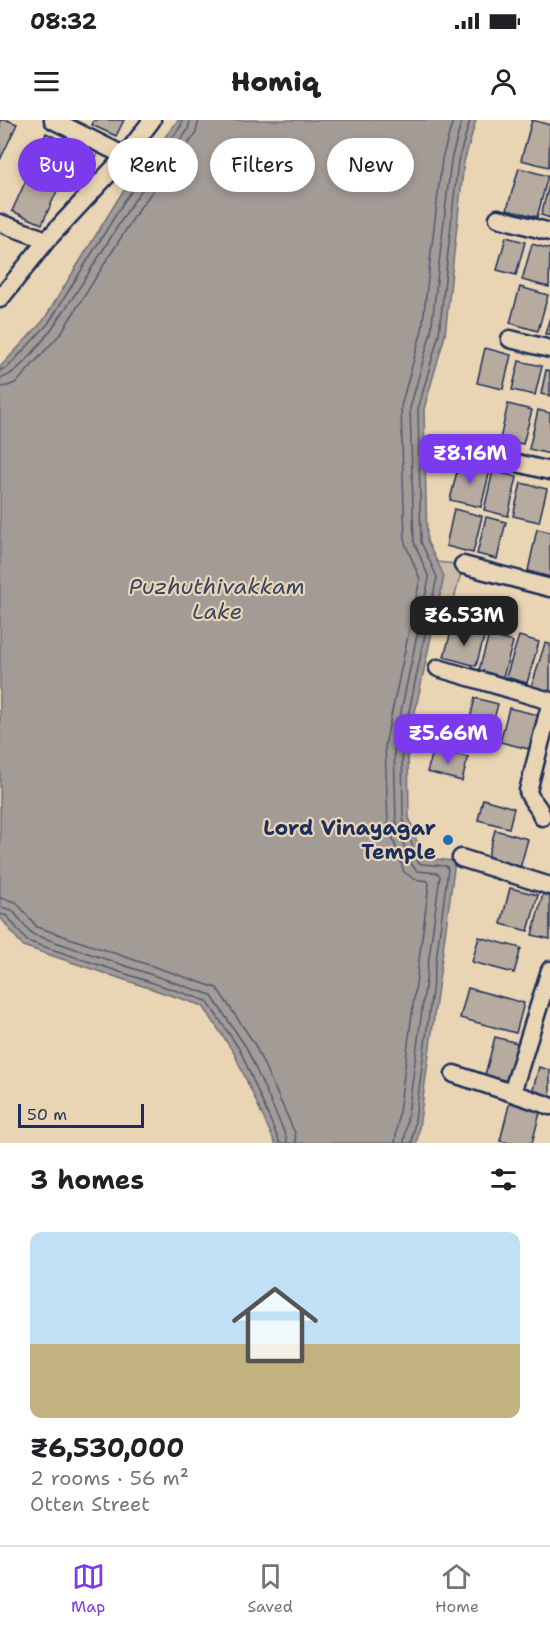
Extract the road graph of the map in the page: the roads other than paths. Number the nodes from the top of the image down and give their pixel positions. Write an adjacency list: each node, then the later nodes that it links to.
1 (53, 120): 4 (street)
2 (152, 120): 3 (street)
3 (138, 138)
4 (108, 148)
5 (108, 174): 9 (street)
6 (498, 218): 8 (street)
7 (0, 223): 9 (street)
8 (550, 232)
9 (46, 240): 10 (street)
10 (0, 299)
11 (510, 339): 12 (street)
12 (550, 350)
13 (483, 455): 14 (street)
14 (550, 471)
15 (463, 565): 16 (street)
16 (550, 588)
17 (438, 668): 18 (street)
18 (550, 703): 19 (street)
19 (542, 817)
20 (461, 858): 21 (street)
21 (550, 886)
22 (550, 970): 24 (street)
23 (454, 1074): 24 (street)
24 (512, 1093): 25 (street)
25 (550, 1106)

